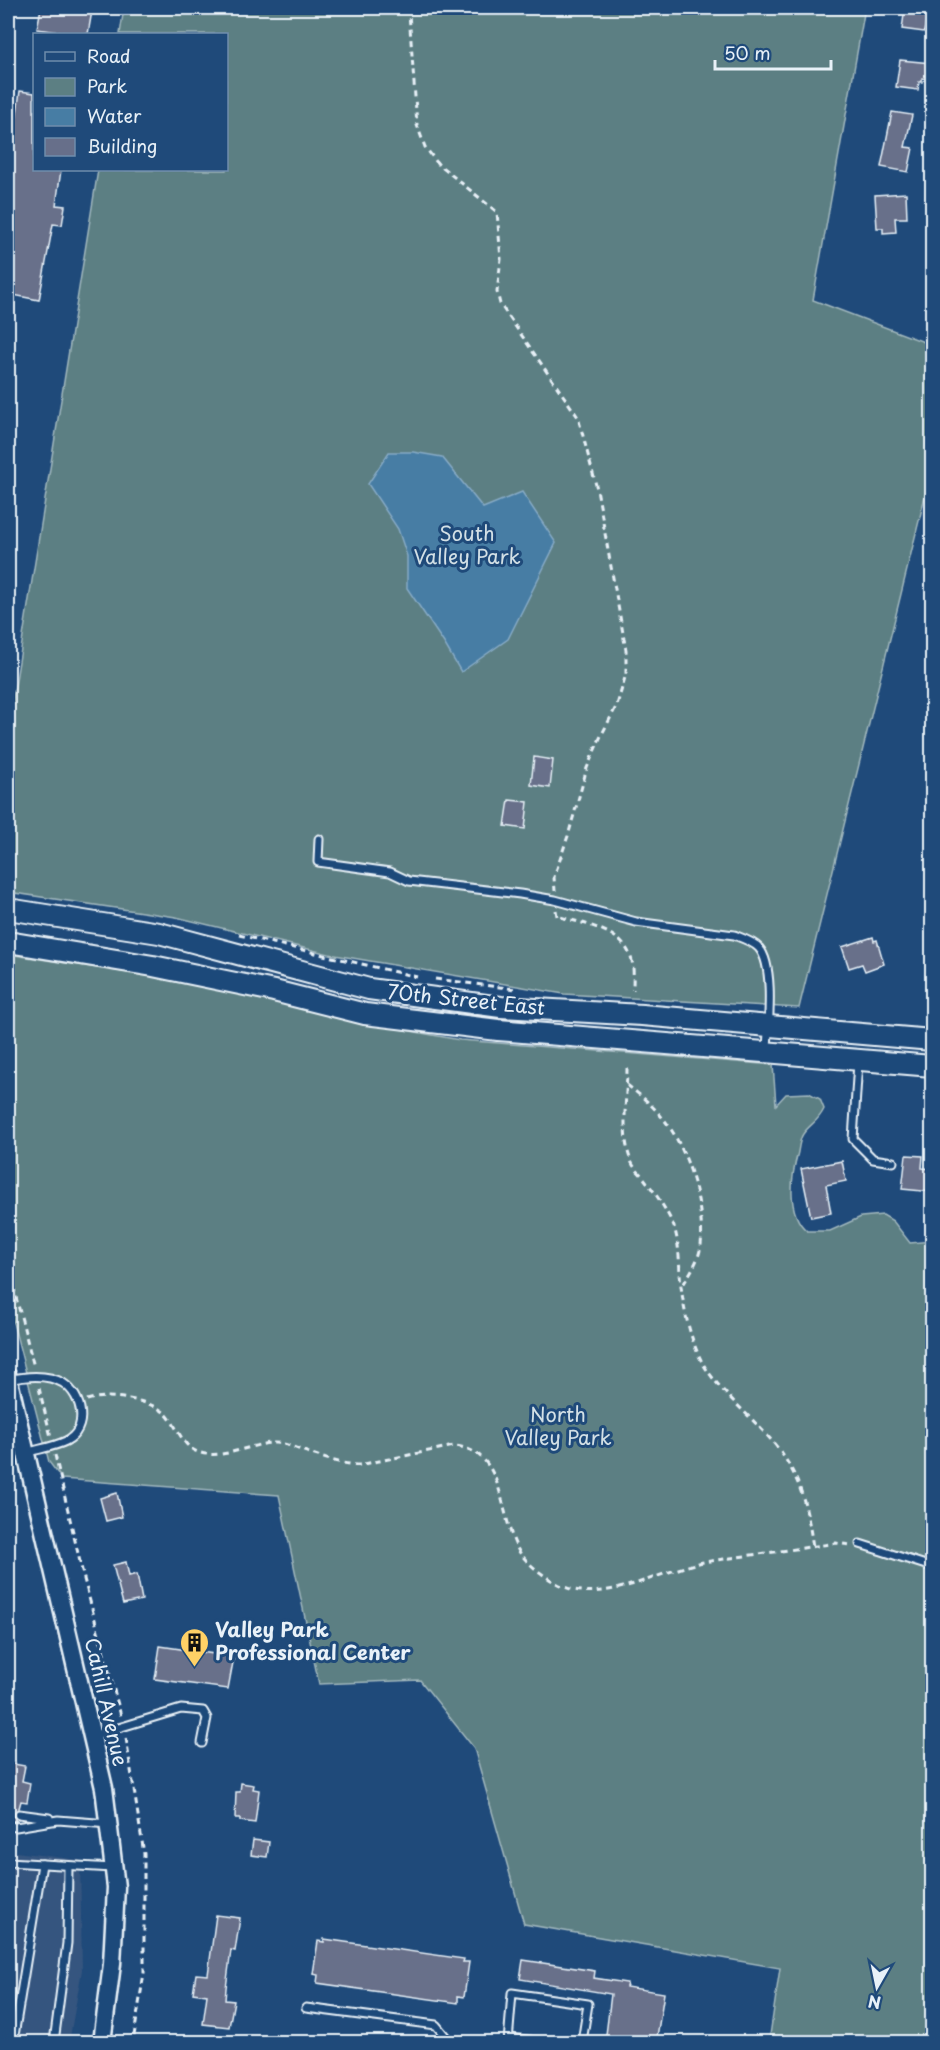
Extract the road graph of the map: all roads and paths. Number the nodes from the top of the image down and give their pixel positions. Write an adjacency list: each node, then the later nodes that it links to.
1 (411, 8): 3 (path)
2 (319, 839): 12 (lane)
3 (554, 877)
4 (8, 909): 12 (main road, 70th Street East)
5 (557, 916): 11 (path)
6 (235, 934): 8 (path)
7 (8, 942): 14 (main road, 70th Street East)
8 (417, 976)
9 (428, 978): 10 (path)
10 (518, 989)
11 (633, 990)
12 (768, 1027): 13 (main road, 70th Street East); 14 (lane)
13 (933, 1040)
14 (767, 1052): 15 (main road, 70th Street East)
15 (858, 1060): 16 (main road, 70th Street East); 19 (lane)
16 (933, 1066)
17 (627, 1068): 18 (path)
18 (627, 1085): 21 (path); 21 (path)
19 (893, 1161)
20 (8, 1266): 22 (path)
21 (681, 1289): 28 (path)
22 (36, 1377): 23 (lane); 24 (lane); 25 (path)
23 (8, 1378): 26 (street, Cahill Avenue)
24 (79, 1403): 25 (lane); 28 (path)
25 (53, 1445): 26 (lane); 30 (path)
26 (26, 1453): 31 (street, Cahill Avenue)
27 (860, 1544): 28 (path); 29 (lane)
28 (813, 1547)
29 (933, 1567)
30 (124, 1726): 31 (lane); 32 (lane); 46 (path)
31 (92, 1736): 35 (street, Cahill Avenue)
32 (202, 1743)
33 (19, 1814): 34 (lane)
34 (58, 1820): 35 (lane); 36 (lane)
35 (109, 1824): 40 (street, Cahill Avenue)
36 (8, 1826)
37 (8, 1862): 38 (lane)
38 (42, 1864): 39 (lane); 42 (lane)
39 (68, 1866): 40 (lane); 44 (lane)
40 (113, 1868): 45 (street, Cahill Avenue)
41 (306, 2008): 47 (lane)
42 (11, 2039)
43 (508, 2040): 48 (lane); 49 (lane)
44 (54, 2043)
45 (102, 2043)
46 (134, 2043)
47 (450, 2043)
48 (547, 2043)
49 (582, 2043)

